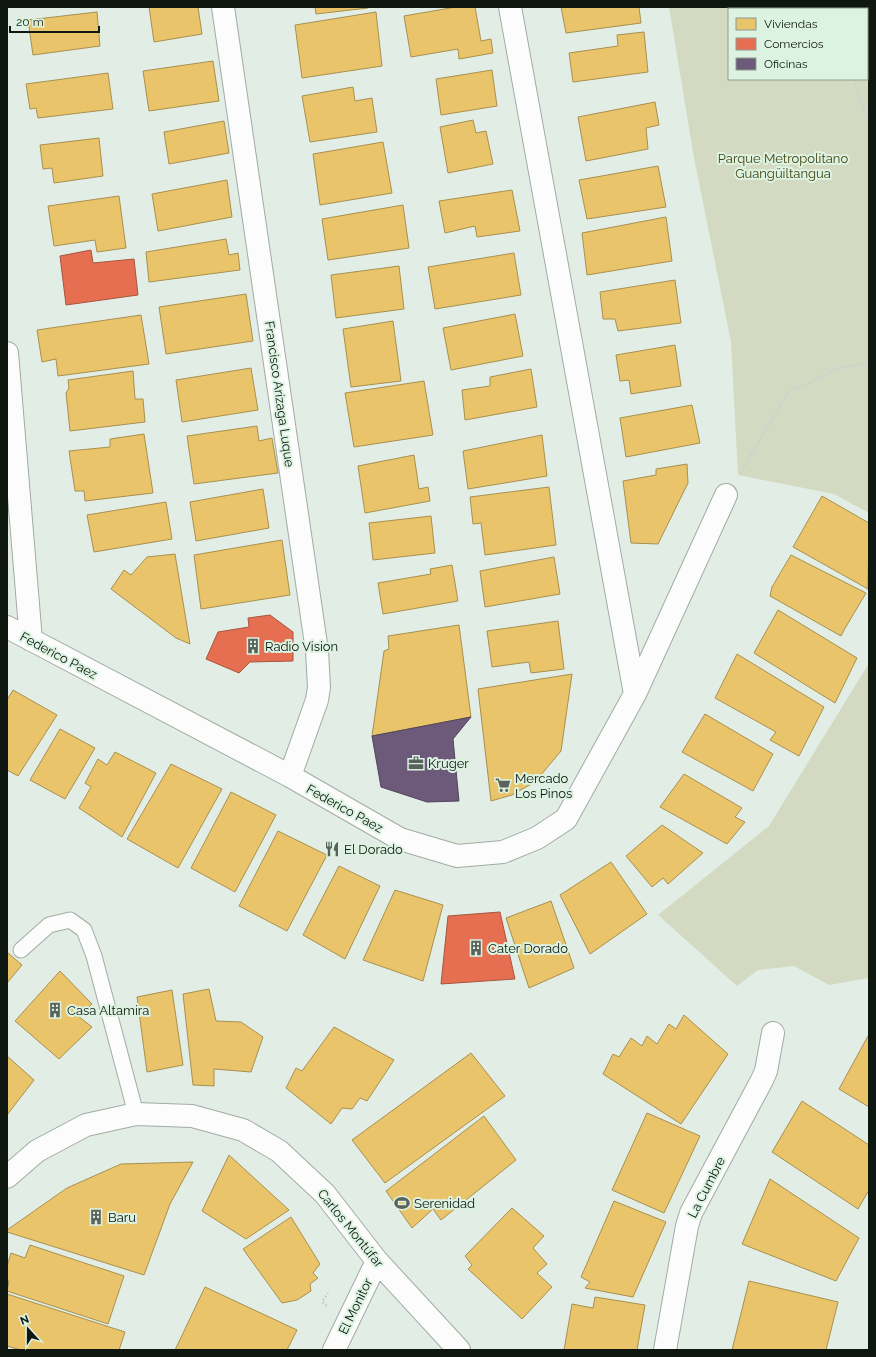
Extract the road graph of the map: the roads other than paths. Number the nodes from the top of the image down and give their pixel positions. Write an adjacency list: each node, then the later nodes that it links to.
1 (224, 7): 10 (street, Francisco Arízaga Luque)
2 (510, 7): 9 (street)
3 (7, 353): 5 (street)
4 (726, 495): 9 (street, Federico Paez)
5 (23, 542): 6 (street); 8 (street)
6 (7, 561)
7 (7, 627): 8 (street, Federico Paez)
8 (30, 640): 10 (street, Federico Paez)
9 (635, 694): 10 (street, Federico Paez)
10 (290, 776)
11 (20, 950): 13 (lane)
12 (773, 1033): 18 (street, La Cumbre)
13 (136, 1114): 14 (street, Carlos Montúfar); 15 (street, Carlos Montúfar)
14 (7, 1177)
15 (377, 1261): 16 (street, El Monitor); 17 (street, Carlos Montúfar)
16 (334, 1350)
17 (459, 1350)
18 (665, 1350)

